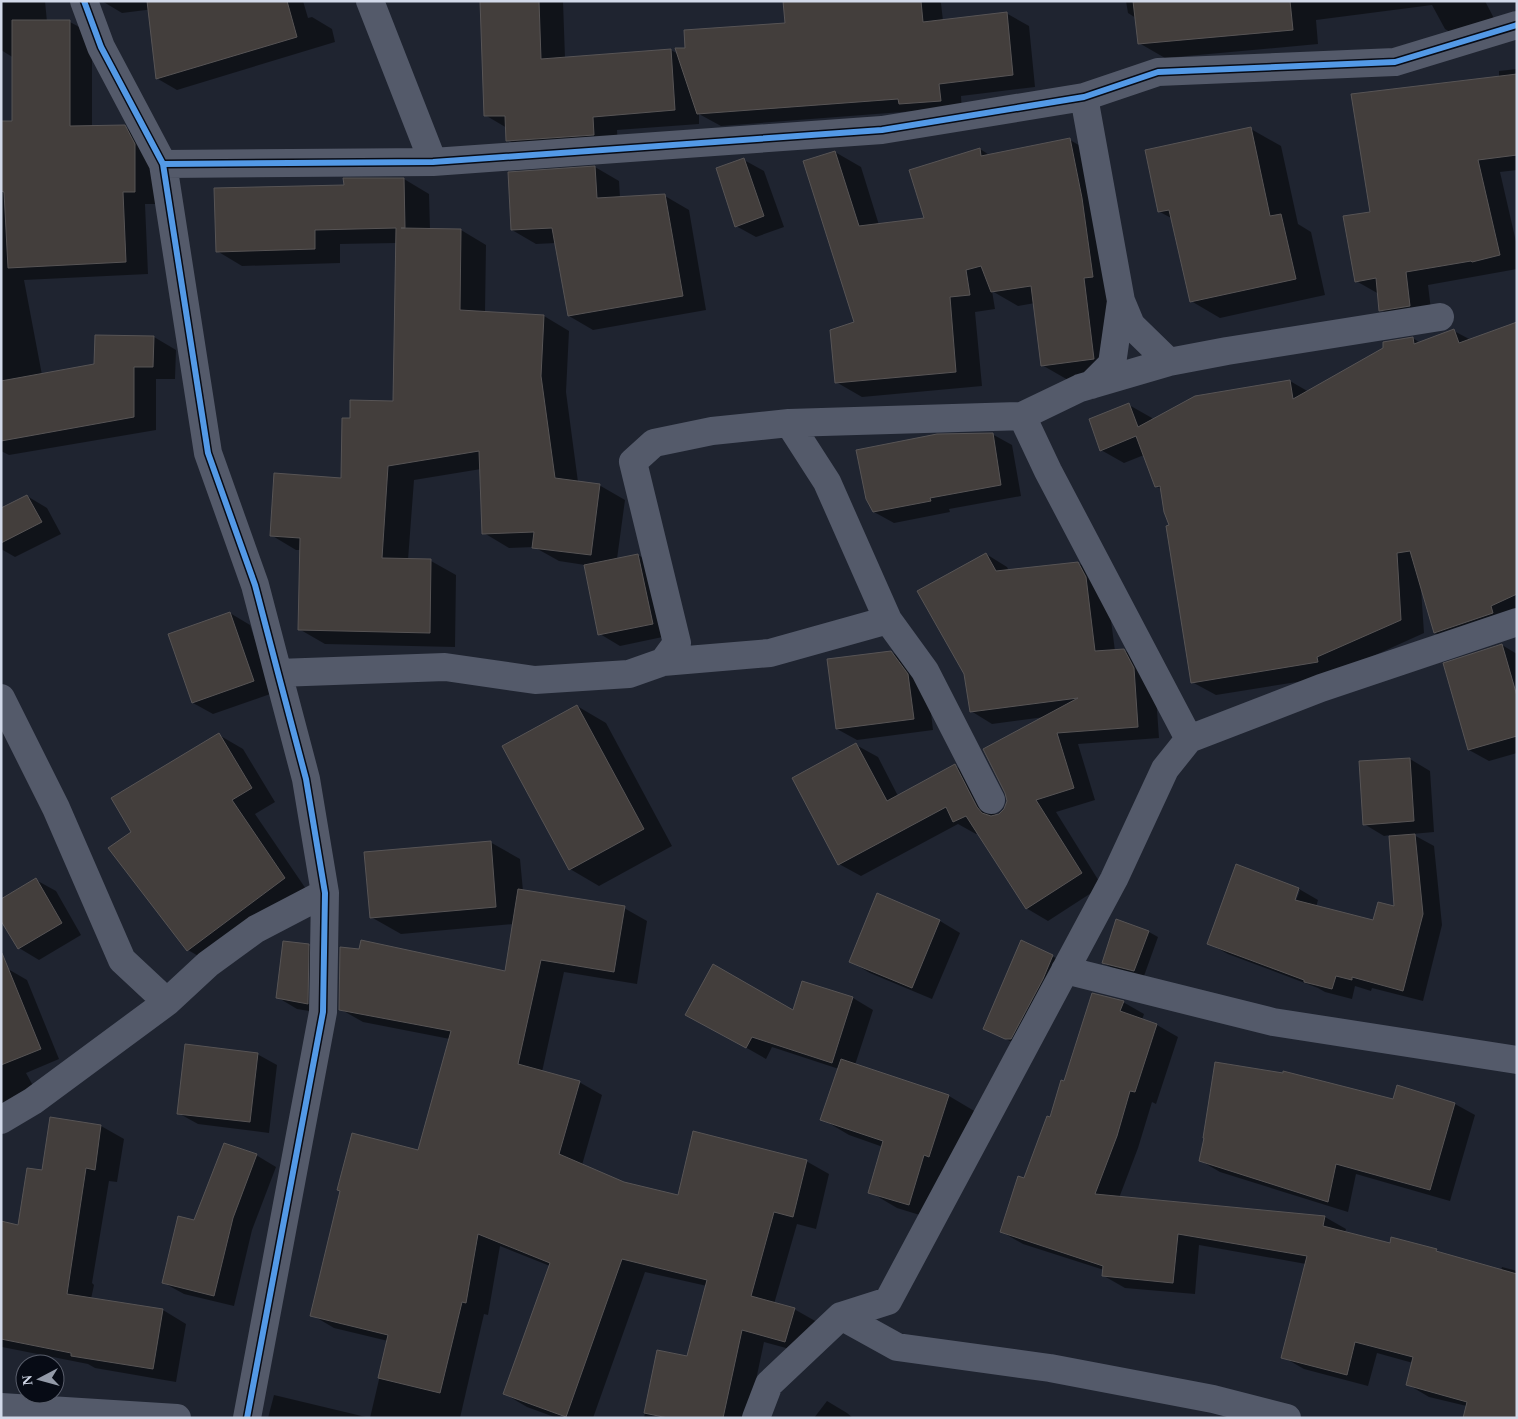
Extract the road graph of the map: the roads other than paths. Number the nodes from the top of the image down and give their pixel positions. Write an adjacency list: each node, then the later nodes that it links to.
1 (84, 1): 6 (street)
2 (370, 1): 5 (street)
3 (1517, 26): 4 (street)
4 (1084, 98): 5 (street); 7 (street)
5 (433, 162): 6 (street)
6 (163, 164): 16 (street)
7 (1121, 301): 9 (street); 10 (street)
8 (1440, 317): 9 (street)
9 (1169, 362): 10 (street)
10 (1091, 384): 11 (street)
11 (1022, 416): 12 (street); 18 (street)
12 (789, 423): 13 (street); 15 (street)
13 (888, 620): 15 (street); 19 (street)
14 (1517, 622): 18 (street)
15 (663, 662): 16 (street)
16 (278, 673): 20 (street)
17 (1, 698): 22 (street)
18 (1188, 739): 21 (street)
19 (991, 800)
20 (325, 893): 22 (street); 29 (street)
21 (1065, 970): 23 (street); 25 (street)
22 (167, 1002): 24 (street)
23 (1517, 1060)
24 (1, 1120)
25 (841, 1316): 27 (street); 30 (street)
26 (1, 1407): 28 (street)
27 (1210, 1409): 31 (street)
28 (177, 1418)
29 (247, 1418)
30 (756, 1418)
31 (1287, 1418)

